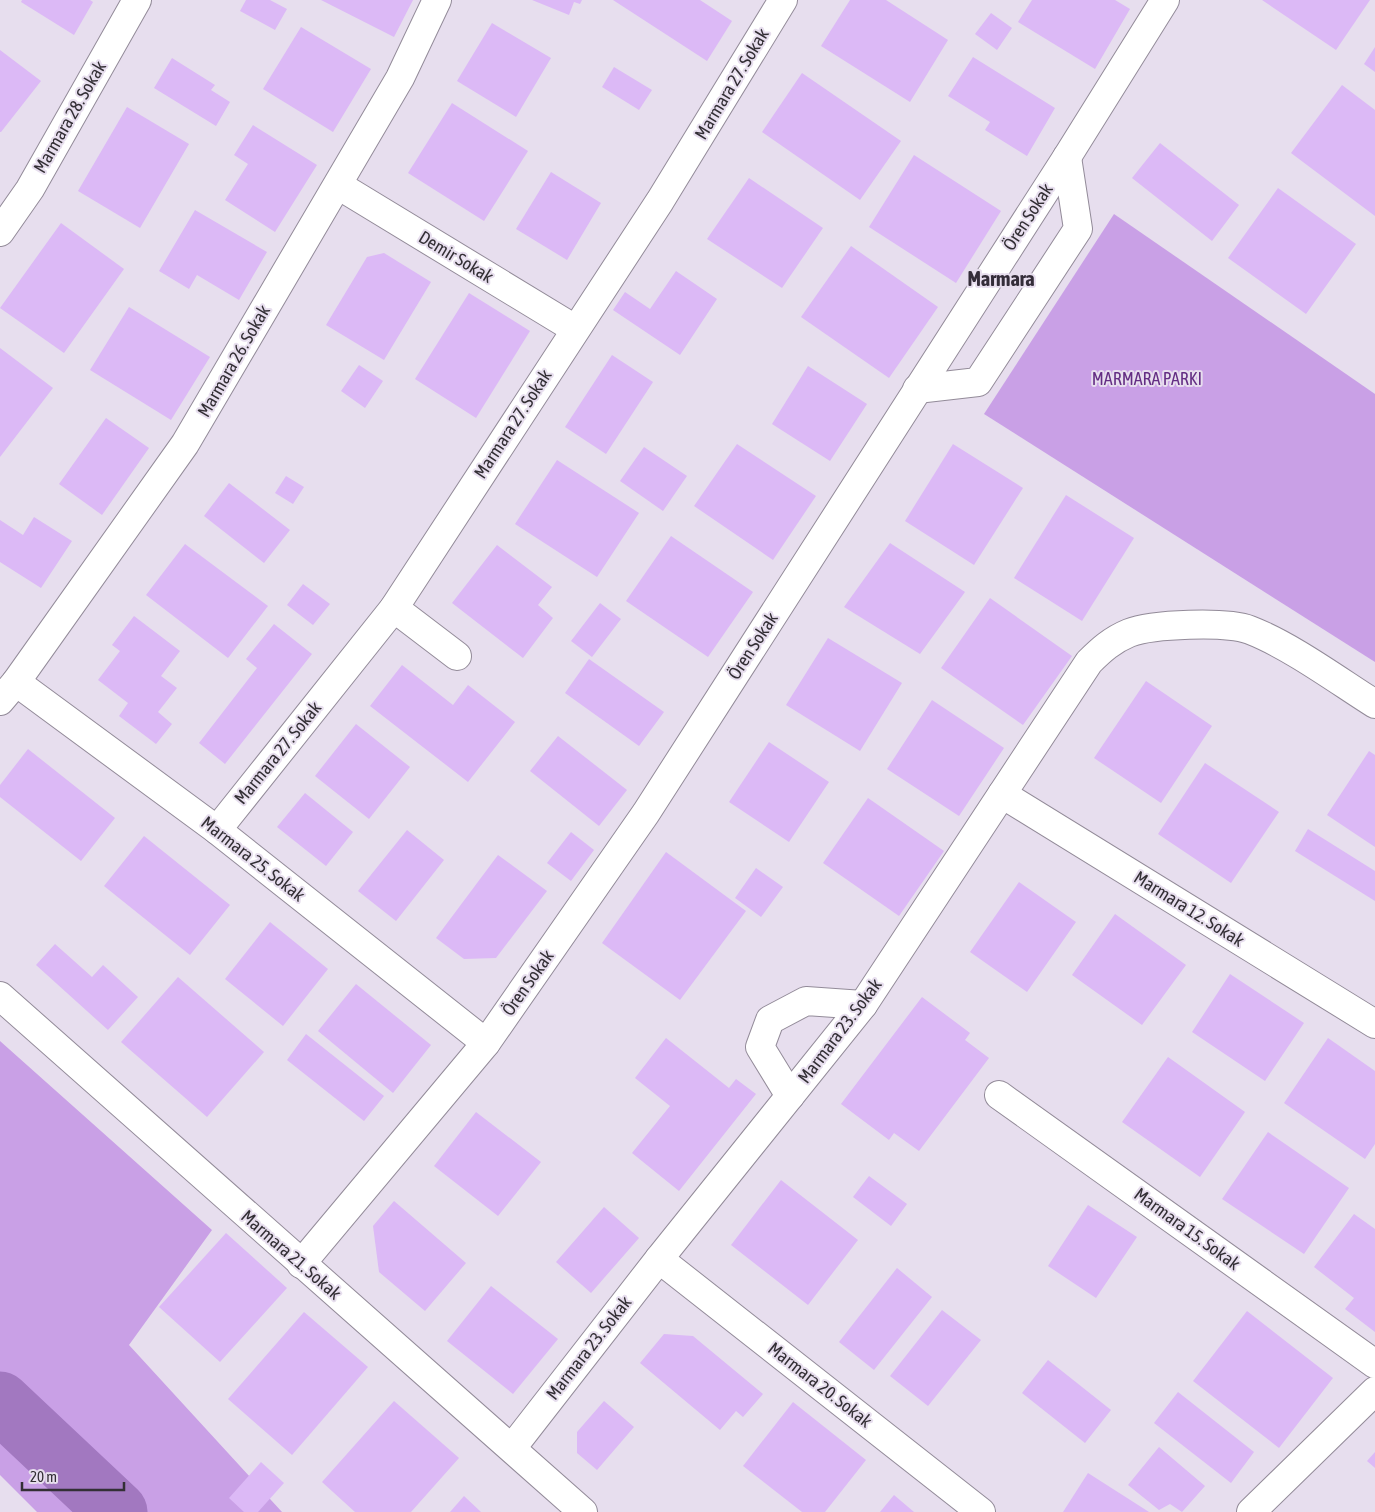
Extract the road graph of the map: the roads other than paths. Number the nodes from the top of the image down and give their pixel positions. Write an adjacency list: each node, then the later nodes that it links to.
1 (136, 0): 7 (street, Marmara 28. Sokak)
2 (437, 0): 6 (street, Marmara 26. Sokak)
3 (783, 0): 8 (street, Marmara 27. Sokak)
4 (1165, 0): 5 (street, Ören Sokak)
5 (1067, 157): 9 (street, Ören Sokak); 9 (street)
6 (338, 185): 8 (street, Demir Sokak); 12 (street, Marmara 26. Sokak)
7 (0, 232)
8 (575, 329): 10 (street, Marmara 27. Sokak)
9 (917, 389): 19 (street, Ören Sokak)
10 (394, 608): 11 (street); 15 (street, Marmara 27. Sokak)
11 (458, 656)
12 (8, 692): 15 (street, Marmara 25. Sokak)
13 (1375, 704): 14 (street, Marmara 23. Sokak)
14 (1002, 794): 17 (street, Marmara 23. Sokak); 18 (street, Marmara 12. Sokak)
15 (217, 830): 19 (street, Marmara 25. Sokak)
16 (0, 996): 23 (street, Marmara 21. Sokak)
17 (863, 1005): 21 (street, Marmara 23. Sokak); 21 (street)
18 (1375, 1024)
19 (486, 1043): 23 (street, Ören Sokak)
20 (999, 1095): 24 (street, Marmara 15. Sokak)
21 (790, 1096): 22 (street, Marmara 23. Sokak)
22 (659, 1259): 26 (street, Marmara 23. Sokak); 28 (street, Marmara 20. Sokak)
23 (301, 1264): 26 (street, Marmara 21. Sokak)
24 (1375, 1364)
25 (1375, 1391): 29 (street)
26 (512, 1448): 27 (street, Marmara 21. Sokak)
27 (582, 1512)
28 (981, 1512)
29 (1251, 1512)

